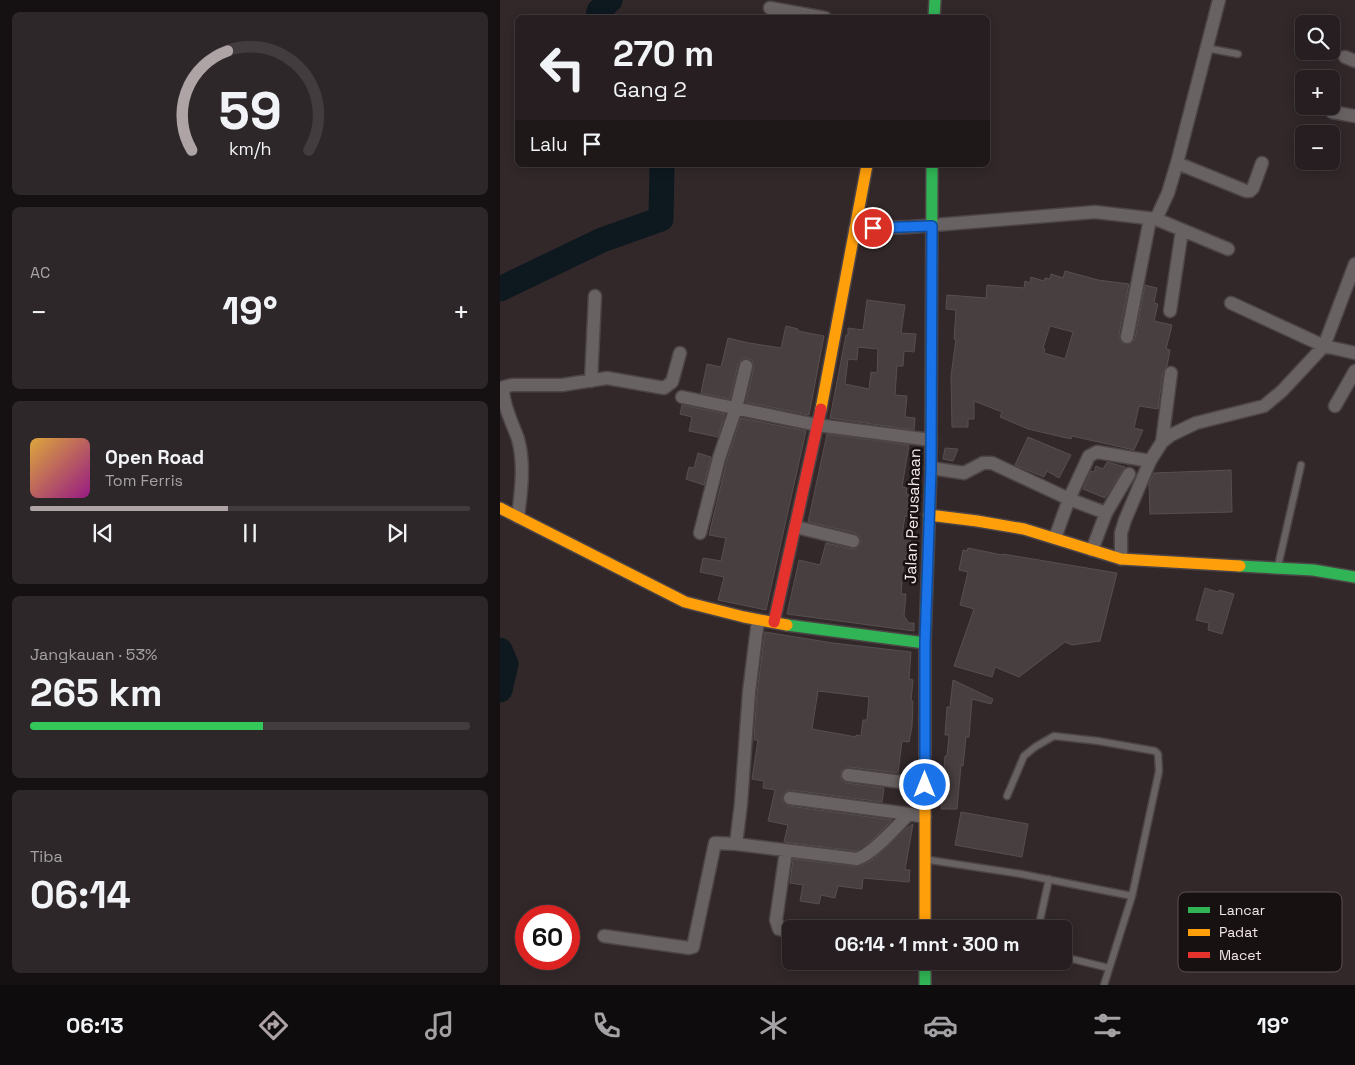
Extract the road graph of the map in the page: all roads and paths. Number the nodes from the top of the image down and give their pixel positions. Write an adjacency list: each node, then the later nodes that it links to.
1 (935, 0): 5 (street)
2 (1219, 0): 6 (street)
3 (770, 8): 4 (street)
4 (808, 15)
5 (934, 15)
6 (1206, 48): 7 (lane); 10 (street)
7 (1238, 54)
8 (1340, 113): 9 (street)
9 (1355, 116)
10 (1177, 163): 11 (street); 14 (street)
11 (1262, 163)
12 (867, 167): 16 (street)
13 (932, 167): 15 (street, Jalan Perusahaan)
14 (1153, 219): 15 (street); 17 (street); 23 (street)
15 (932, 226): 16 (street); 35 (street, Jalan Perusahaan)
16 (855, 229): 34 (street)
17 (1182, 230): 18 (street); 22 (street)
18 (1228, 249)
19 (1355, 264): 24 (street)
20 (595, 296): 30 (street)
21 (1231, 303): 24 (street)
22 (1170, 311)
23 (1127, 337)
24 (1324, 346): 26 (street); 36 (street)
25 (680, 353): 30 (street)
26 (1355, 353)
27 (746, 366): 33 (street)
28 (1355, 371): 32 (street)
29 (1171, 373): 36 (street)
30 (591, 381): 45 (street)
31 (682, 397): 33 (street)
32 (1335, 406)
33 (736, 408): 34 (street); 47 (street)
34 (817, 425): 35 (street); 46 (street)
35 (931, 440): 39 (street, Jalan Perusahaan)
36 (1162, 442): 37 (street)
37 (1150, 461): 41 (street); 51 (street)
38 (1301, 465): 52 (lane)
39 (931, 468): 41 (street); 44 (street, Jalan Perusahaan)
40 (1128, 474): 43 (street)
41 (1069, 499): 43 (street); 48 (street)
42 (501, 509): 45 (street)
43 (1106, 514): 50 (street)
44 (929, 515): 48 (street); 56 (street, Jalan Perusahaan)
45 (518, 517): 54 (street)
46 (796, 527): 49 (street); 55 (street)
47 (700, 533)
48 (1056, 538): 50 (street)
49 (853, 541)
50 (1092, 550): 51 (street)
51 (1121, 559): 52 (street)
52 (1278, 568): 53 (street)
53 (1355, 577)
54 (758, 620): 55 (street); 63 (street)
55 (774, 622): 56 (street)
56 (925, 643): 58 (street, Jalan Perusahaan)
57 (848, 775): 58 (street)
58 (925, 785): 62 (street, Jalan Perusahaan)
59 (1007, 796): 67 (lane)
60 (790, 798): 61 (street)
61 (909, 814): 62 (street); 64 (street)
62 (925, 816): 65 (street, Jalan Perusahaan)
63 (736, 844): 64 (street); 71 (street)
64 (786, 851): 70 (street)
65 (925, 860): 66 (lane); 68 (street, Jalan Perusahaan)
66 (1049, 879): 67 (lane); 69 (lane)
67 (1132, 896): 73 (lane)
68 (925, 920)
69 (1040, 920)
70 (782, 929)
71 (604, 936)
72 (1072, 959): 73 (lane)
73 (1109, 968): 76 (lane)
74 (925, 970): 75 (street)
75 (925, 985)
76 (1104, 985)

